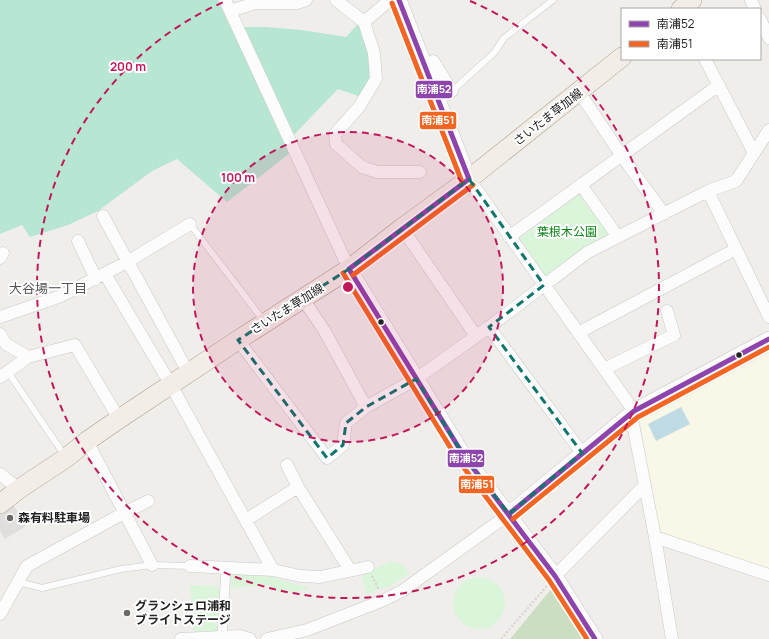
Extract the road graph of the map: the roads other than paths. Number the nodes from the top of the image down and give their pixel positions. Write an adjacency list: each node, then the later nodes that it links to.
1 (306, 0): 7 (street)
2 (336, 0): 9 (street)
3 (390, 0): 9 (street)
4 (399, 0): 14 (street)
5 (553, 0): 16 (lane)
6 (692, 0): 8 (main road)
7 (228, 6): 34 (street)
8 (682, 8)
9 (364, 22): 21 (street)
10 (764, 22): 11 (street)
11 (769, 38)
12 (621, 58): 17 (main road, さいたま草加線)
13 (706, 60): 15 (street)
14 (425, 66): 16 (street); 22 (street)
15 (718, 85): 19 (street); 20 (street)
16 (452, 91)
17 (579, 92): 20 (street); 22 (main road, さいたま草加線)
18 (769, 130): 19 (street)
19 (754, 153): 24 (street)
20 (622, 156): 23 (street); 25 (street)
21 (420, 172)
22 (469, 180): 28 (main road, さいたま草加線); 29 (street)
23 (581, 185): 29 (street); 30 (street)
24 (708, 191): 25 (street); 32 (street)
25 (664, 214): 30 (street)
26 (103, 216): 33 (street)
27 (190, 224): 33 (street); 41 (lane)
28 (402, 228): 34 (main road, さいたま草加線); 44 (street)
29 (509, 237): 36 (street)
30 (618, 237): 36 (street)
31 (78, 241): 35 (street)
32 (736, 249): 40 (street); 43 (street)
33 (127, 262): 35 (street); 50 (street)
34 (349, 269): 37 (main road, さいたま草加線); 52 (street)
35 (101, 277): 39 (street); 53 (street)
36 (544, 285): 42 (street); 43 (street)
37 (303, 299): 41 (main road, さいたま草加線); 54 (street)
38 (667, 311): 49 (street)
39 (0, 317)
40 (769, 317)
41 (265, 323): 46 (main road, さいたま草加線)
42 (489, 327): 44 (street); 58 (street)
43 (578, 333): 49 (street)
44 (476, 336): 52 (street)
45 (769, 339): 55 (street)
46 (238, 340): 50 (main road, さいたま草加線); 54 (street)
47 (2, 342): 48 (street)
48 (28, 357): 51 (street); 56 (street)
49 (604, 369): 55 (street)
50 (188, 372): 53 (main road, さいたま草加線)
51 (4, 375): 59 (lane)
52 (416, 379): 54 (street); 68 (street)
53 (171, 385): 56 (main road, さいたま草加線); 69 (street)
54 (366, 407)
55 (632, 413): 58 (street); 62 (street)
56 (119, 419): 57 (main road, さいたま草加線)
57 (87, 441): 59 (main road, さいたま草加線); 67 (street)
58 (582, 453): 68 (street)
59 (66, 458): 64 (main road, さいたま草加線)
60 (287, 465): 63 (street)
61 (0, 474): 64 (street)
62 (645, 485): 70 (street); 78 (street)
63 (298, 487): 69 (street); 76 (street)
64 (19, 489): 66 (main road, さいたま草加線)
65 (148, 501): 67 (street)
66 (0, 504)
67 (124, 513): 71 (street); 79 (street)
68 (509, 514): 78 (street); 84 (street)
69 (246, 520): 75 (street)
70 (655, 537): 77 (street); 86 (street)
71 (152, 566): 72 (lane); 79 (lane)
72 (190, 566): 73 (street)
73 (226, 568): 75 (street); 81 (street)
74 (368, 568): 76 (street)
75 (273, 570): 76 (street)
76 (350, 570)
77 (769, 575)
78 (555, 576): 85 (street)
79 (18, 582): 80 (street)
80 (0, 614)
81 (222, 636): 82 (street); 83 (street)
82 (181, 639)
83 (250, 639)
84 (267, 639)
85 (595, 639)
86 (672, 639)

